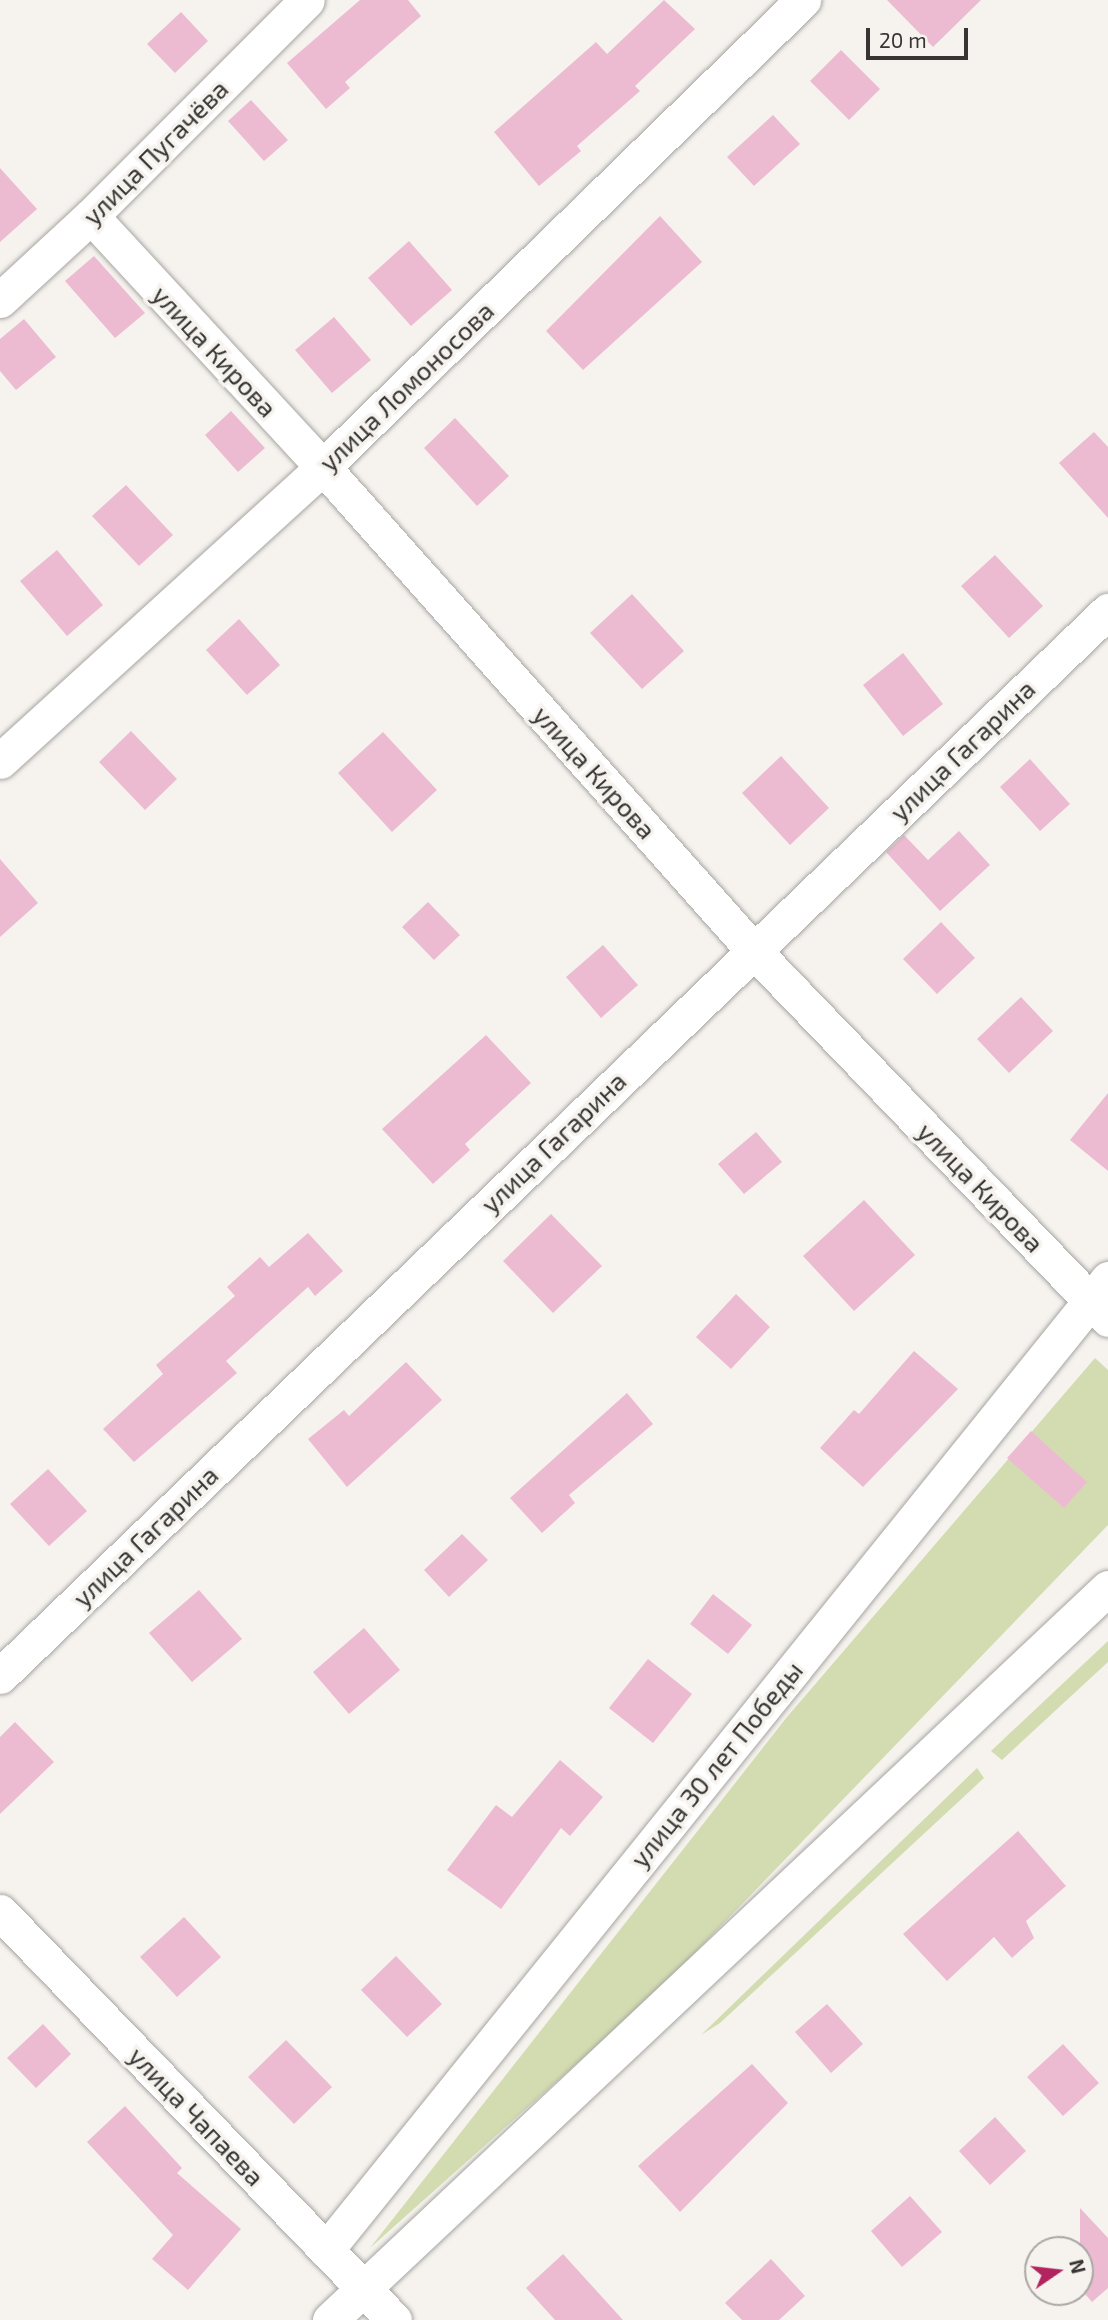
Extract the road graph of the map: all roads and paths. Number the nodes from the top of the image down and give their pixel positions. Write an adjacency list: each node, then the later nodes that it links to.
1 (307, 0): 3 (street, улица Пугачёва)
2 (803, 0): 5 (street, улица Ломоносова)
3 (91, 216): 4 (street, улица Пугачёва); 5 (street, улица Кирова)
4 (0, 300)
5 (323, 467): 7 (street, улица Ломоносова); 8 (street, улица Кирова)
6 (1108, 611): 8 (street, улица Гагарина)
7 (0, 761)
8 (753, 950): 9 (street, улица Кирова); 11 (street, улица Гагарина)
9 (1102, 1299): 13 (street, улица 30 лет Победы)
10 (1108, 1588): 14 (street)
11 (0, 1676)
12 (0, 1912): 13 (street, улица Чапаева)
13 (326, 2250): 14 (street, улица Чапаева)
14 (363, 2288): 15 (street); 16 (street, улица Чапаева)
15 (330, 2320)
16 (394, 2320)

